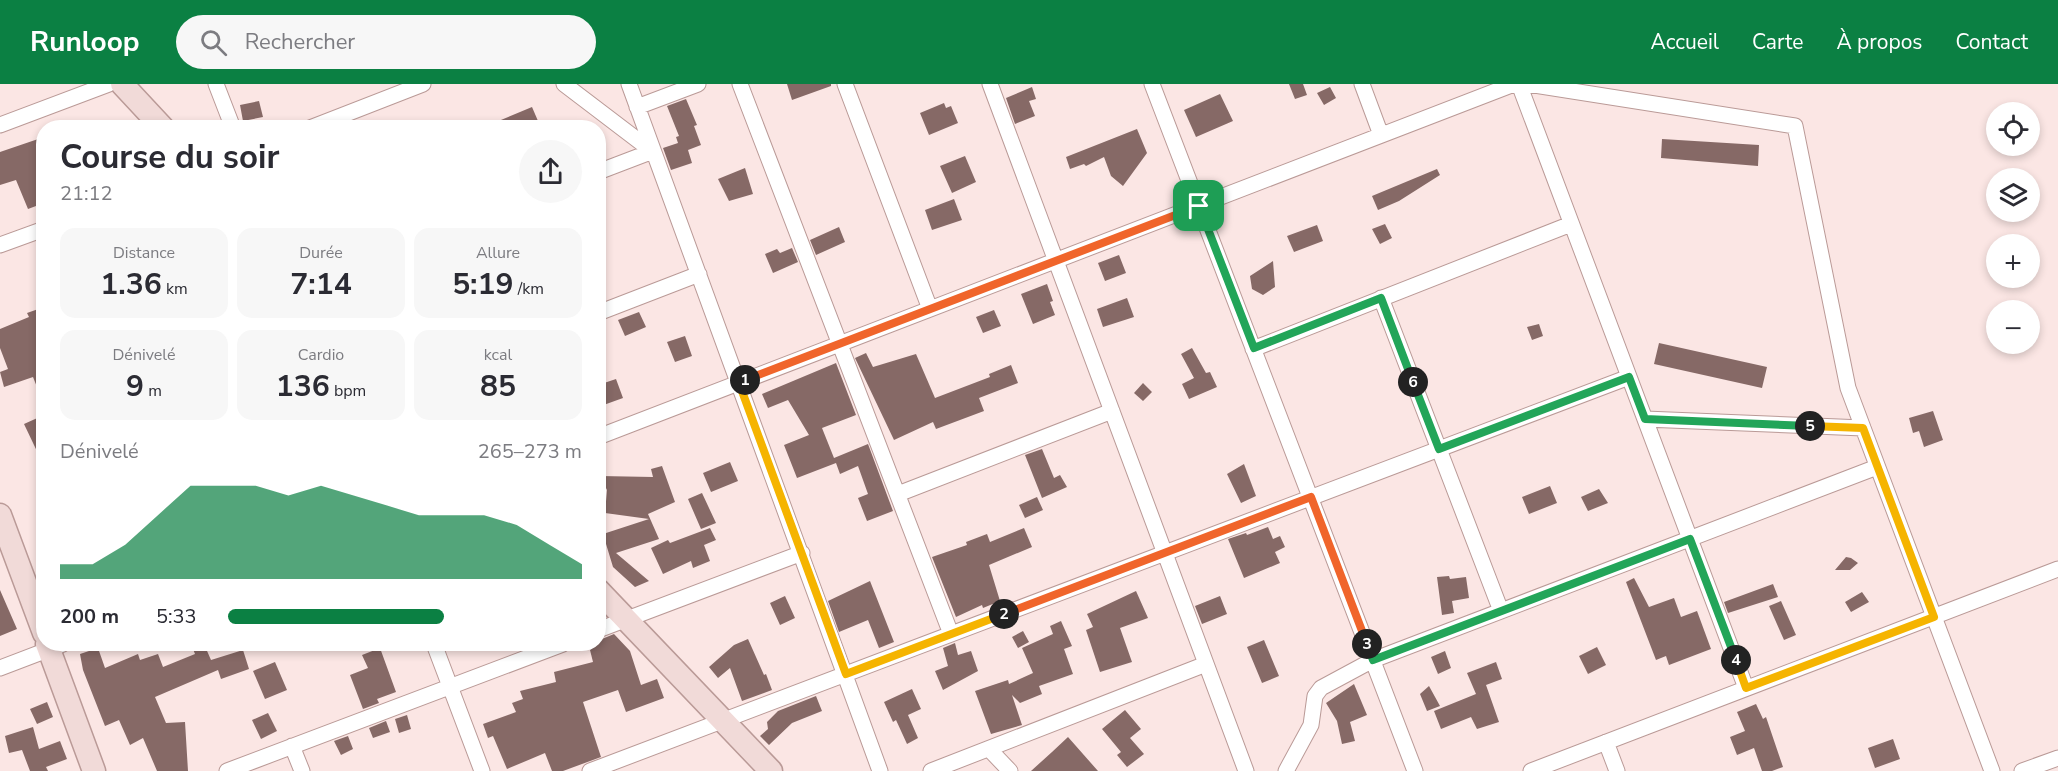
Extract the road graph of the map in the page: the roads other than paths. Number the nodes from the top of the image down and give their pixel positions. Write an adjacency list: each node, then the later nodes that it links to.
1 (110, 84): 19 (street)
2 (122, 84): 16 (main road)
3 (216, 84): 17 (street)
4 (423, 84): 18 (street)
5 (564, 84): 21 (street)
6 (628, 84): 15 (street)
7 (698, 84): 15 (street)
8 (740, 84): 32 (street)
9 (844, 84): 30 (street)
10 (1152, 84): 23 (street)
11 (1362, 84): 20 (street)
12 (1516, 84): 20 (street); 24 (street)
13 (1528, 84): 38 (street)
14 (993, 85): 27 (street)
15 (637, 107): 21 (street)
16 (156, 120)
17 (230, 120)
18 (331, 120)
19 (0, 125)
20 (1381, 135): 23 (street)
21 (653, 151): 22 (street); 28 (street)
22 (606, 169)
23 (1199, 206): 27 (street); 33 (street)
24 (1571, 224): 29 (street); 34 (street)
25 (36, 232): 26 (street)
26 (0, 245)
27 (1056, 261): 30 (street); 36 (street)
28 (699, 274): 31 (street); 35 (street)
29 (1381, 298): 33 (street); 40 (street)
30 (930, 309): 32 (street)
31 (606, 310)
32 (840, 344): 35 (street); 42 (street)
33 (1254, 348): 43 (street)
34 (1629, 377): 37 (street); 40 (street)
35 (739, 383): 39 (street); 46 (street)
36 (1112, 411): 42 (street); 47 (street)
37 (1645, 419): 38 (street); 45 (street)
38 (1863, 428): 41 (street)
39 (606, 434)
40 (1439, 449): 43 (street); 51 (street)
41 (1877, 467): 45 (street); 52 (street)
42 (898, 494): 55 (street)
43 (1311, 497): 47 (street); 60 (street)
44 (0, 514): 50 (main road)
45 (1690, 539): 51 (street); 65 (street)
46 (802, 553): 53 (street); 63 (street)
47 (1165, 553): 55 (street); 61 (street)
48 (2058, 569): 52 (street)
49 (606, 598): 53 (main road)
50 (36, 604)
51 (1501, 611): 60 (street)
52 (1934, 617): 65 (street); 85 (street)
53 (627, 619): 54 (street); 66 (main road)
54 (606, 627)
55 (951, 634): 63 (street)
56 (36, 650): 62 (street)
57 (54, 651): 71 (main road)
58 (437, 651): 64 (street)
59 (544, 651): 64 (street)
60 (1373, 660): 81 (street); 82 (street)
61 (1206, 664): 69 (street); 80 (street)
62 (0, 668)
63 (846, 674): 66 (street); 77 (street)
64 (450, 686): 68 (street); 74 (street)
65 (1746, 688): 67 (street)
66 (722, 721): 75 (street); 76 (main road)
67 (1606, 742): 83 (street); 84 (street)
68 (292, 746): 72 (street); 73 (street)
69 (989, 749): 78 (street); 79 (street)
70 (2058, 758): 86 (street)
71 (94, 771)
72 (227, 771)
73 (302, 771)
74 (482, 771)
75 (591, 771)
76 (771, 771)
77 (880, 771)
78 (931, 771)
79 (1010, 771)
80 (1246, 771)
81 (1286, 771)
82 (1415, 771)
83 (1532, 771)
84 (1617, 771)
85 (1992, 771)
86 (2022, 771)

